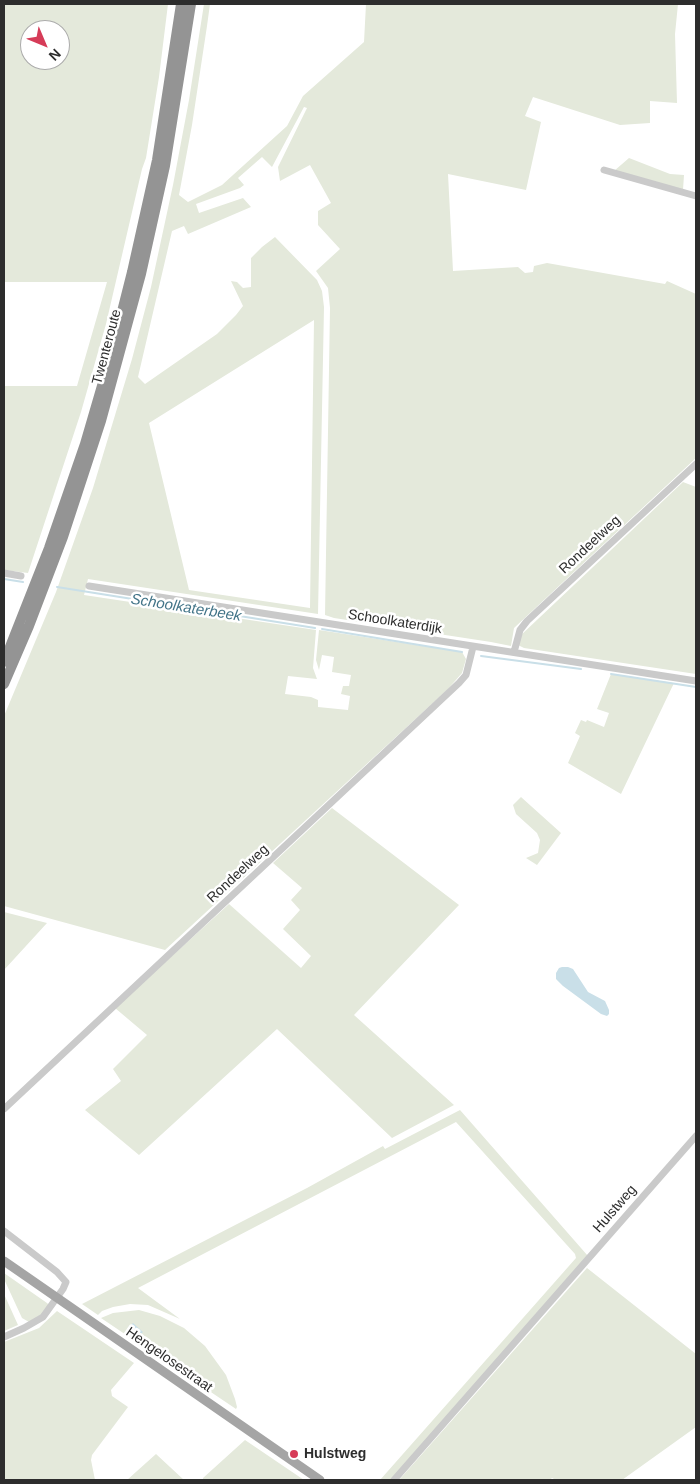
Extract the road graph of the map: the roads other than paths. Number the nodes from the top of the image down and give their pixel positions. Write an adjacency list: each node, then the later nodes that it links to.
1 (182, 4): 11 (highway, Twenteroute)
2 (191, 4): 13 (highway, Twenteroute)
3 (604, 170): 4 (street)
4 (696, 196)
5 (696, 464): 10 (street, Rondeelweg)
6 (4, 573): 7 (street)
7 (21, 576)
8 (89, 586): 9 (street, Schoolkaterdijk)
9 (473, 647): 10 (street, Schoolkaterdijk); 14 (street, Rondeelweg)
10 (514, 652): 12 (street, Schoolkaterdijk)
11 (4, 662)
12 (696, 681)
13 (4, 684)
14 (4, 1109)
15 (696, 1136): 21 (street, Hulstweg)
16 (4, 1231): 18 (street)
17 (4, 1261): 18 (main road, Hengelosestraat)
18 (56, 1299): 19 (street); 20 (main road, Hengelosestraat)
19 (4, 1337)
20 (320, 1480)
21 (394, 1480)

